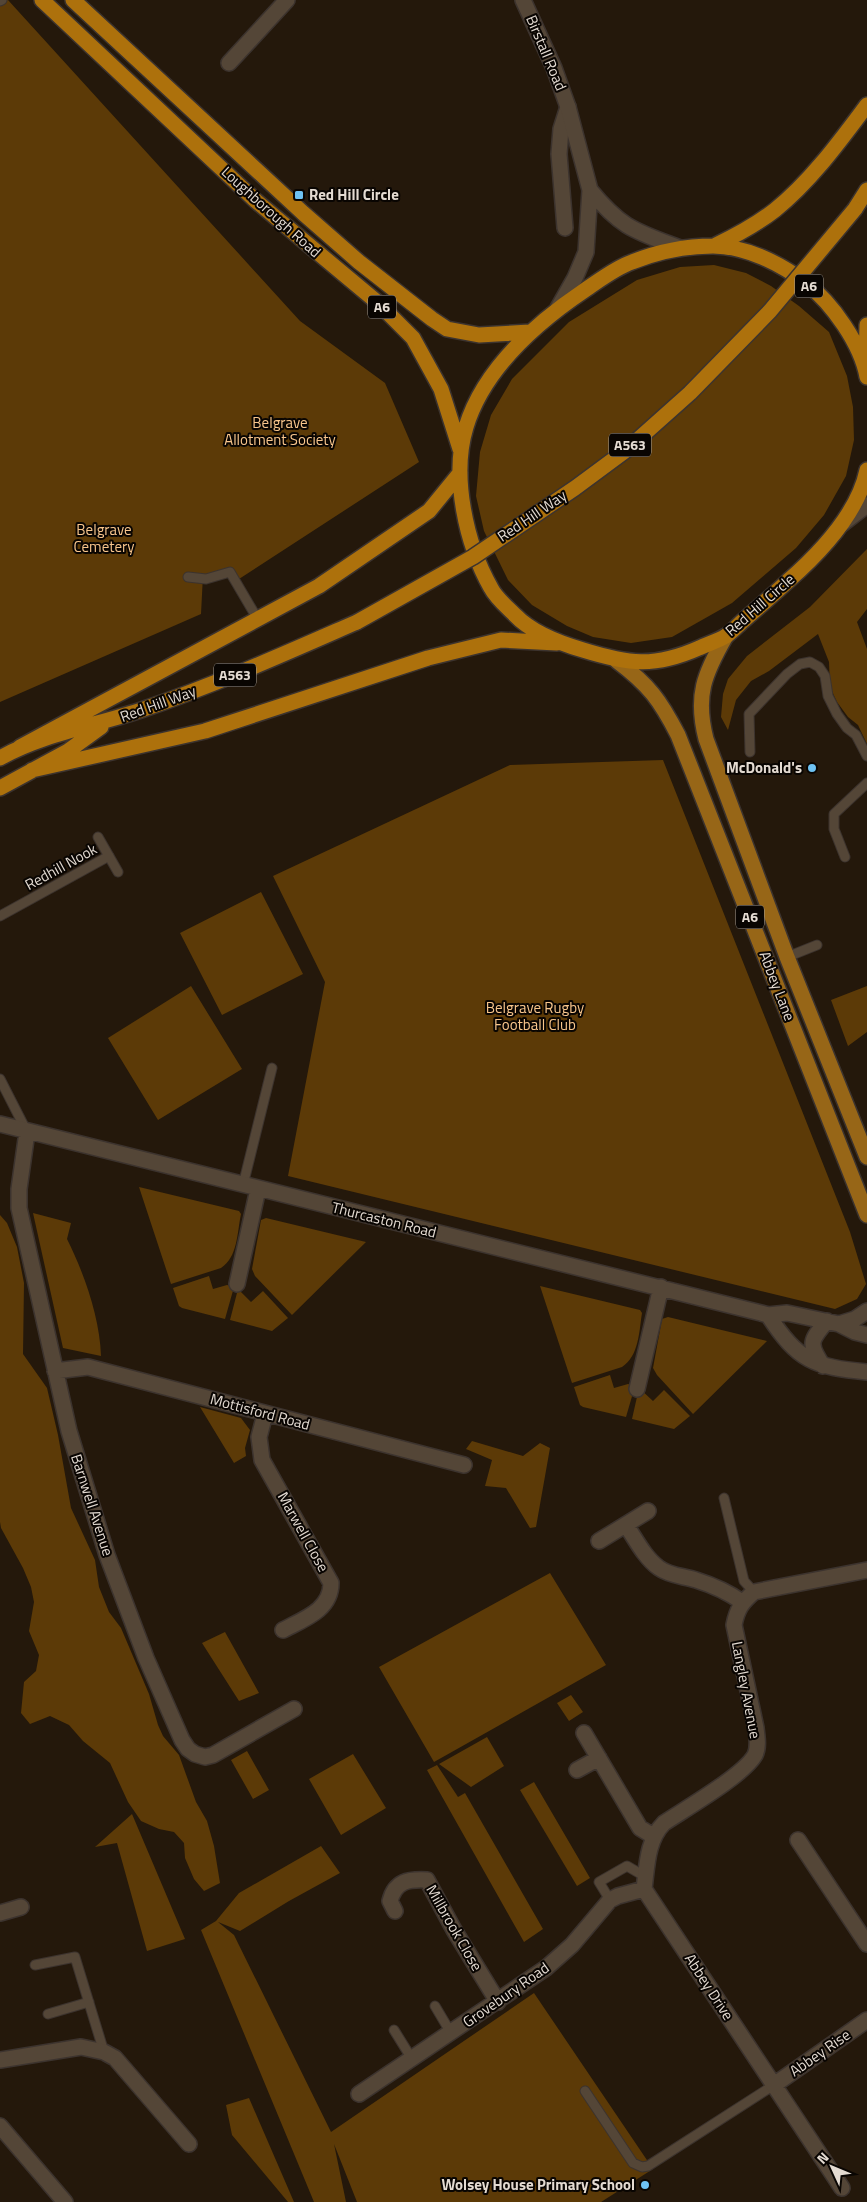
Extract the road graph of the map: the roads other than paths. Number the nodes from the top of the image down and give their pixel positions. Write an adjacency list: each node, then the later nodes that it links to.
1 (42, 0): 17 (highway, Loughborough Road / A6)
2 (73, 0): 15 (highway, Loughborough Road / A6)
3 (287, 0): 5 (street)
4 (523, 0): 7 (street, Birstall Road)
5 (229, 62)
6 (867, 105): 11 (highway)
7 (568, 107): 8 (street, Birstall Road); 10 (street, Birstall Road)
8 (590, 190): 12 (street, Birstall Road); 13 (street, Birstall Road)
9 (867, 190): 27 (highway, Red Hill Way / A563, bridge)
10 (566, 228)
11 (716, 246): 12 (highway, Red Hill Circle / A6); 16 (highway, Red Hill Circle / A6)
12 (680, 248): 13 (highway, Red Hill Circle / A6)
13 (558, 308): 15 (highway, Red Hill Circle / A6)
14 (867, 325): 16 (highway)
15 (530, 332): 17 (highway, Red Hill Circle / A6)
16 (866, 374)
17 (460, 449): 19 (highway, Red Hill Circle / A6)
18 (867, 470): 21 (highway, Red Hill Circle / A6)
19 (460, 473): 23 (highway); 25 (highway, Red Hill Circle / A6)
20 (867, 505): 21 (street)
21 (840, 525): 24 (highway, Red Hill Circle / A6)
22 (188, 577): 23 (lane)
23 (257, 618): 28 (highway)
24 (726, 636): 26 (highway, Red Hill Circle / A6); 41 (main road, Abbey Lane / A6)
25 (558, 643): 26 (highway, Red Hill Circle / A6); 32 (highway)
26 (617, 661): 49 (main road, Abbey Lane / A6)
27 (111, 720): 28 (highway, Red Hill Way / A563); 32 (highway, Red Hill Way / A563)
28 (20, 747): 31 (highway, Red Hill Way / A563)
29 (750, 752): 30 (lane)
30 (867, 756)
31 (0, 758)
32 (32, 770): 34 (highway, Red Hill Way / A563)
33 (867, 783): 37 (lane)
34 (0, 788)
35 (98, 837): 36 (lane, Redhill Nook)
36 (109, 856): 38 (lane, Redhill Nook); 39 (lane, Redhill Nook)
37 (845, 857)
38 (118, 872)
39 (0, 916)
40 (817, 945): 41 (lane)
41 (787, 957): 46 (main road, Abbey Lane / A6)
42 (272, 1068): 47 (lane)
43 (0, 1080): 45 (lane)
44 (0, 1124): 45 (street, Thurcaston Road)
45 (27, 1132): 47 (street, Thurcaston Road); 57 (street, Barnwell Avenue)
46 (867, 1157)
47 (243, 1185): 48 (street, Thurcaston Road)
48 (258, 1189): 50 (street); 51 (street, Thurcaston Road)
49 (867, 1216)
50 (237, 1284)
51 (661, 1287): 53 (street, Thurcaston Road); 59 (street)
52 (867, 1311): 54 (street)
53 (768, 1315): 54 (street, Thurcaston Road); 56 (street)
54 (833, 1322): 55 (street, Thurcaston Road); 56 (street)
55 (867, 1335)
56 (823, 1366): 58 (street)
57 (55, 1371): 60 (street, Mottisford Road); 70 (street, Barnwell Avenue)
58 (867, 1372)
59 (637, 1388)
60 (265, 1414): 61 (street, Mottisford Road); 69 (street, Marwell Close)
61 (464, 1465)
62 (724, 1498): 67 (lane)
63 (648, 1511): 64 (street)
64 (626, 1525): 65 (street); 68 (street)
65 (600, 1540)
66 (867, 1570): 67 (street)
67 (754, 1592): 68 (street)
68 (742, 1602): 74 (street, Langley Avenue)
69 (283, 1630)
70 (294, 1709)
71 (584, 1733): 72 (street)
72 (599, 1758): 73 (street); 74 (street)
73 (577, 1770)
74 (654, 1836): 76 (street)
75 (798, 1840): 81 (street)
76 (645, 1883): 77 (street, Grovebury Road); 77 (lane); 93 (street, Abbey Drive)
77 (610, 1900): 84 (street, Grovebury Road)
78 (20, 1907): 80 (street)
79 (395, 1910): 84 (street, Millbrook Close)
80 (0, 1913)
81 (867, 1944)
82 (35, 1965): 83 (lane)
83 (89, 2002): 86 (lane); 90 (lane)
84 (498, 2002): 89 (street, Grovebury Road)
85 (435, 2006): 89 (lane)
86 (48, 2014)
87 (867, 2020): 93 (street, Abbey Rise)
88 (394, 2030): 91 (lane)
89 (451, 2033): 91 (street, Grovebury Road)
90 (104, 2052): 92 (street); 97 (street)
91 (412, 2059): 95 (street, Grovebury Road)
92 (0, 2060)
93 (774, 2085): 94 (lane); 98 (street, Abbey Drive)
94 (585, 2091)
95 (359, 2094)
96 (0, 2126): 99 (street)
97 (189, 2144)
98 (842, 2188)
99 (65, 2202)

